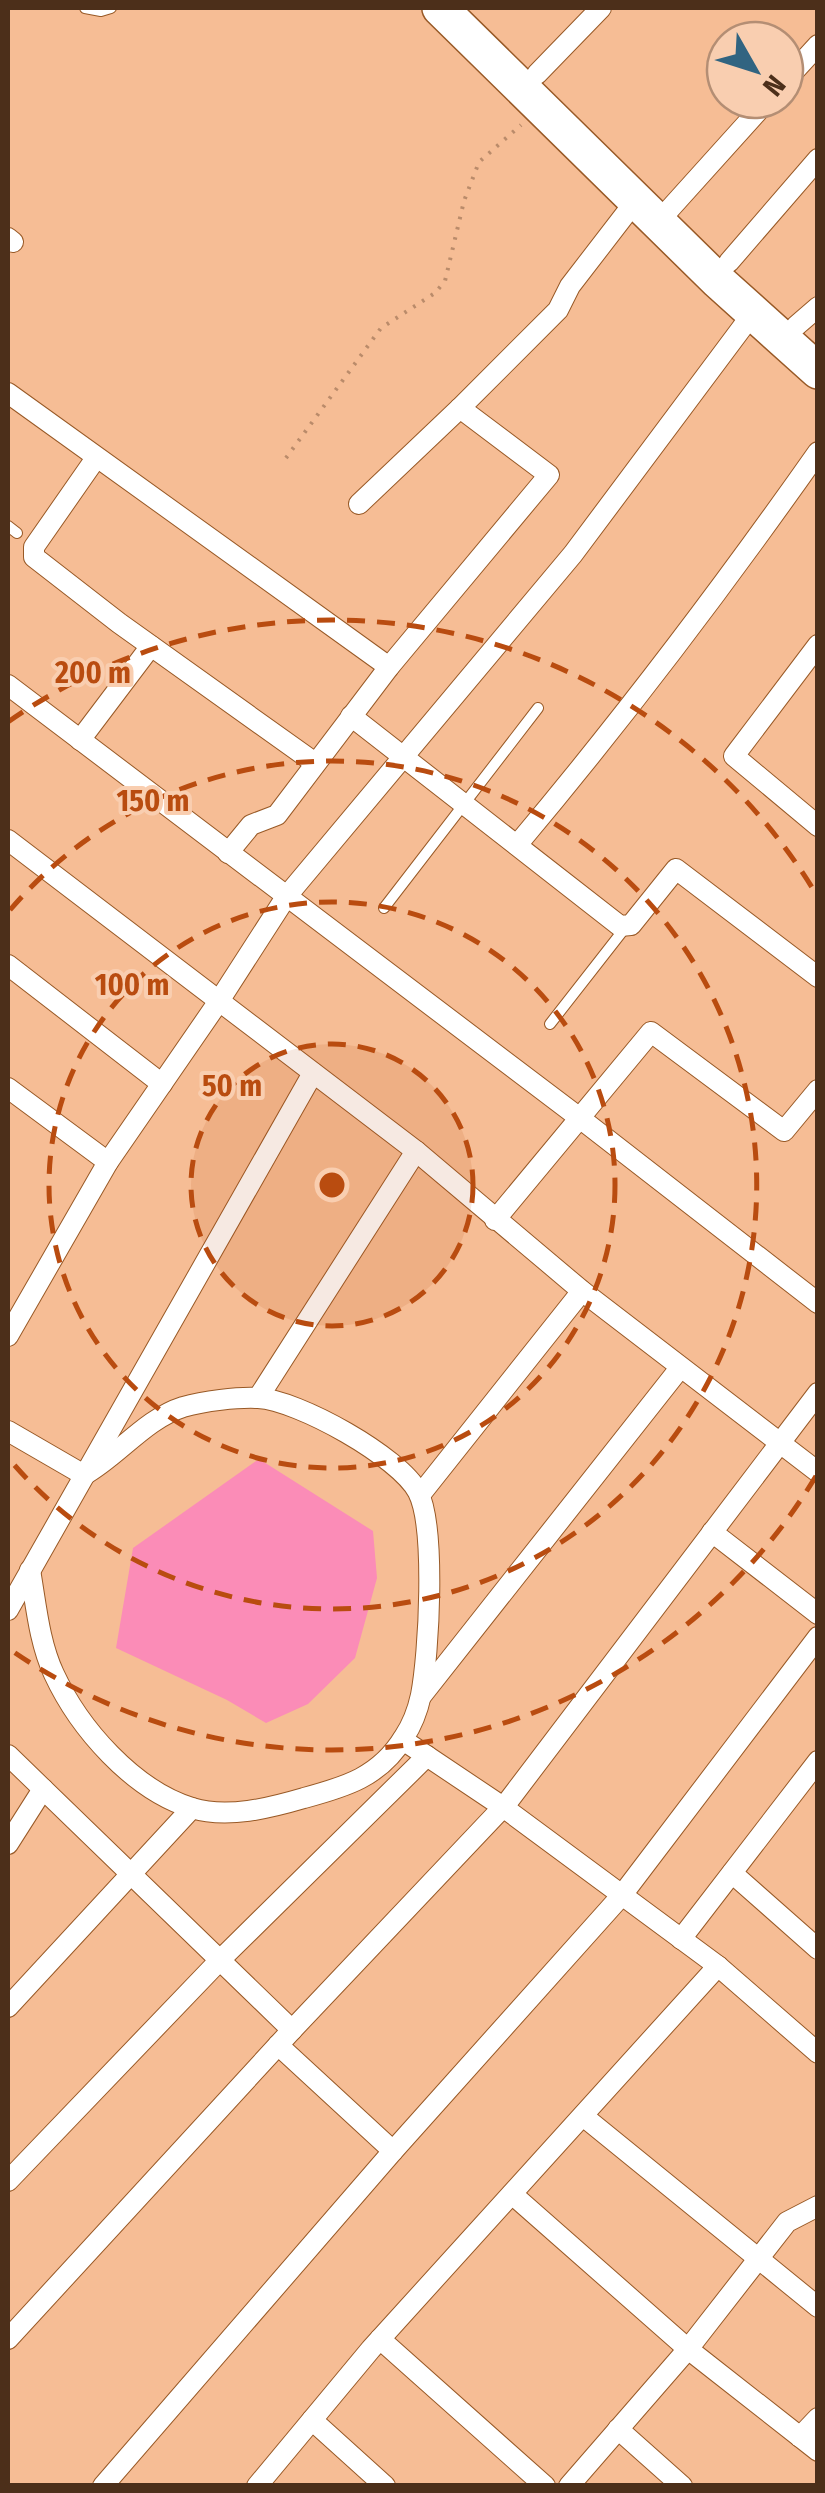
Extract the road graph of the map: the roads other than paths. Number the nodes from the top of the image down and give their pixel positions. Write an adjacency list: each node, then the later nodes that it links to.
1 (86, 8): 2 (lane)
2 (111, 8)
3 (440, 8): 6 (highway)
4 (468, 8): 6 (highway)
5 (601, 8): 6 (street)
6 (539, 90): 9 (highway)
7 (748, 120): 9 (street)
8 (818, 160): 10 (street)
9 (657, 209): 10 (highway); 11 (highway); 15 (street)
10 (729, 262): 12 (highway)
11 (753, 313): 13 (highway); 26 (street)
12 (810, 327)
13 (818, 371)
14 (8, 394): 17 (street)
15 (460, 408): 18 (street); 21 (street)
16 (818, 452): 31 (street)
17 (96, 458): 20 (street); 21 (street)
18 (359, 504)
19 (818, 644): 29 (street)
20 (152, 646): 25 (street); 27 (street)
21 (389, 666): 24 (street)
22 (8, 684): 25 (street)
23 (538, 708): 28 (lane)
24 (351, 716): 26 (street); 27 (street)
25 (80, 740): 32 (street)
26 (404, 756): 28 (street); 33 (street)
27 (315, 763): 32 (street)
28 (462, 802): 31 (street); 34 (lane)
29 (818, 826)
30 (8, 840): 38 (street)
31 (516, 845): 35 (street)
32 (228, 853): 33 (street)
33 (286, 896): 38 (street); 44 (street)
34 (384, 908)
35 (625, 928): 37 (street); 39 (lane)
36 (8, 965): 41 (street)
37 (818, 977)
38 (219, 1002): 40 (street); 41 (street)
39 (550, 1024)
40 (312, 1072): 45 (street); 57 (street)
41 (162, 1084): 46 (street)
42 (8, 1088): 46 (street)
43 (818, 1090): 44 (street)
44 (580, 1119): 47 (street); 49 (street)
45 (416, 1151): 47 (street); 53 (street)
46 (108, 1162): 50 (street)
47 (495, 1220): 48 (street)
48 (582, 1291): 51 (street); 58 (street)
49 (818, 1303)
50 (8, 1336)
51 (680, 1368): 55 (street); 64 (street)
52 (818, 1393): 55 (street)
53 (258, 1398): 57 (street); 58 (street)
54 (8, 1431): 57 (street)
55 (779, 1443): 56 (street); 59 (street)
56 (818, 1472)
57 (84, 1476): 60 (street)
58 (420, 1494): 64 (street)
59 (712, 1532): 62 (street); 71 (street)
60 (30, 1570): 61 (street); 70 (street)
61 (8, 1610)
62 (818, 1614)
63 (818, 1637): 75 (street)
64 (421, 1697): 65 (street)
65 (403, 1740): 67 (street); 70 (street)
66 (8, 1754): 69 (street)
67 (427, 1756): 71 (street); 78 (street)
68 (814, 1771): 73 (street)
69 (43, 1789): 72 (street); 74 (street)
70 (192, 1808): 74 (street)
71 (502, 1808): 75 (street); 81 (street)
72 (8, 1844)
73 (732, 1873): 76 (street); 77 (street)
74 (131, 1874): 78 (street); 80 (street)
75 (622, 1896): 76 (street); 84 (street)
76 (681, 1939): 79 (street)
77 (818, 1949)
78 (220, 1960): 81 (street); 85 (street)
79 (718, 1966): 82 (street); 83 (street)
80 (8, 2007)
81 (285, 2037): 84 (street); 91 (street)
82 (818, 2054)
83 (583, 2116): 86 (street); 88 (street)
84 (393, 2151): 98 (street)
85 (8, 2181)
86 (512, 2194): 90 (street); 92 (street)
87 (818, 2206): 88 (street)
88 (758, 2260): 89 (street); 92 (street)
89 (818, 2307)
90 (380, 2339): 94 (street); 101 (street)
91 (8, 2340)
92 (688, 2348): 95 (street); 96 (street)
93 (818, 2418): 96 (street)
94 (312, 2420): 99 (street); 100 (street)
95 (618, 2429): 102 (street); 103 (street)
96 (800, 2437): 97 (street)
97 (818, 2451)
98 (104, 2486)
99 (257, 2486)
100 (385, 2486)
101 (545, 2486)
102 (569, 2486)
103 (682, 2486)

